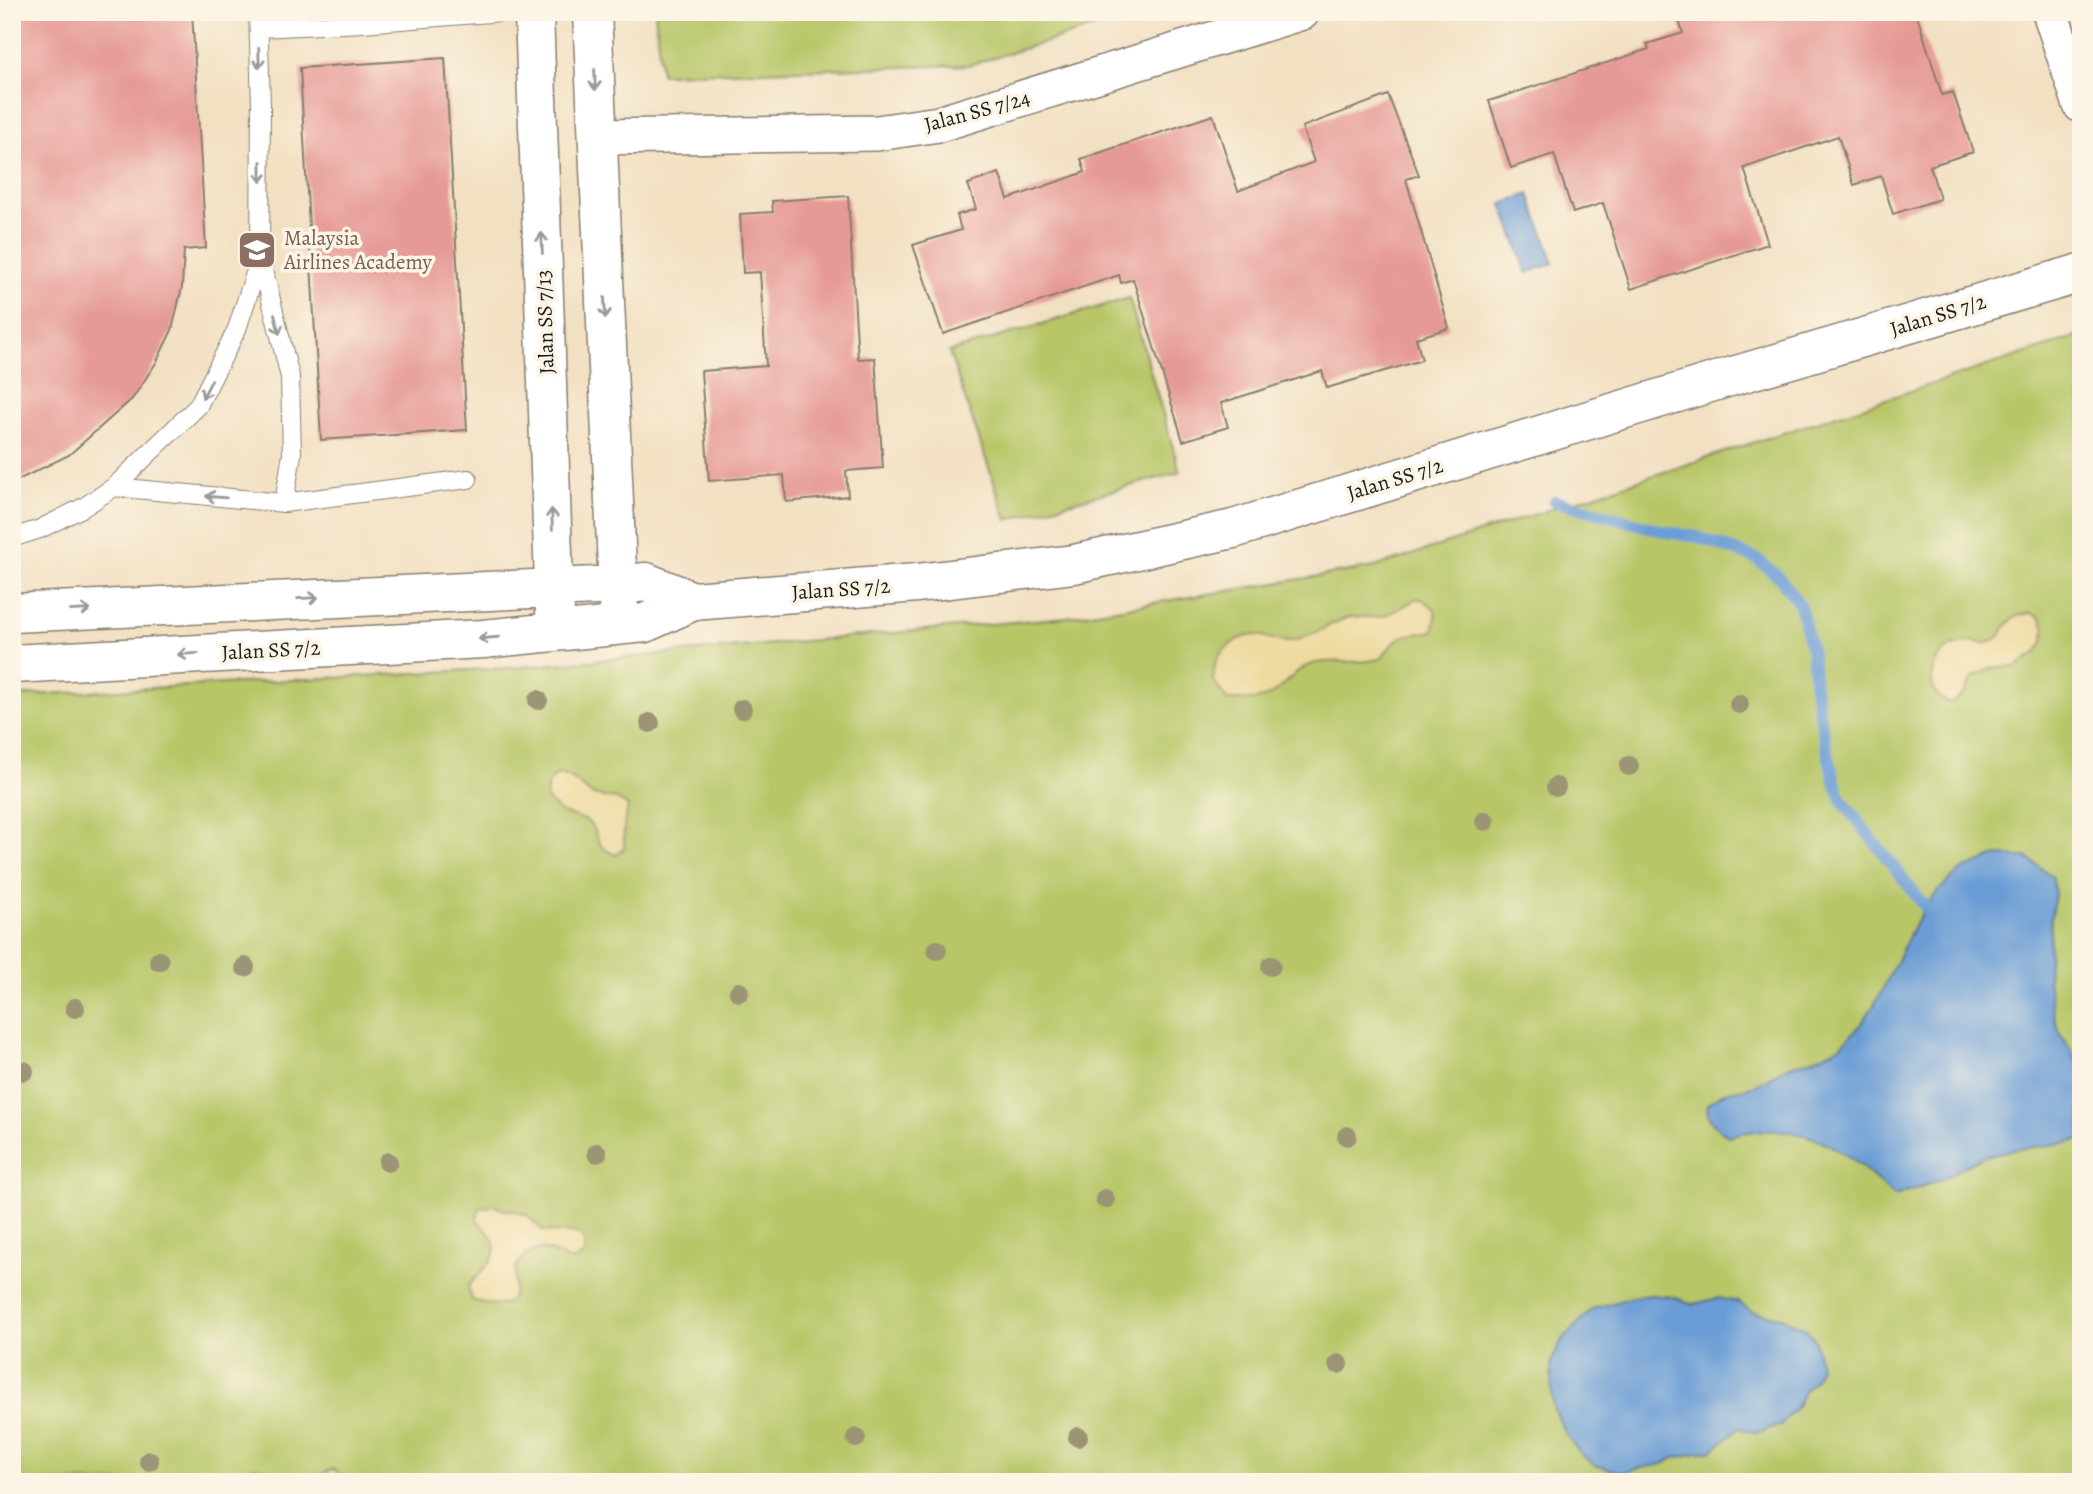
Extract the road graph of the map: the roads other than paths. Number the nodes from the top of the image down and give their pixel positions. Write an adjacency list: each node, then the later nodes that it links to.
1 (502, 12): 6 (lane)
2 (534, 12): 17 (street, Jalan SS 7/13, one-way to 2)
3 (592, 12): 9 (street, one-way to 9)
4 (1302, 12): 9 (street, Jalan SS 7/24)
5 (2050, 12): 8 (street)
6 (384, 16): 7 (lane)
7 (258, 20): 10 (lane, one-way to 10)
8 (2081, 105)
9 (597, 137): 16 (street, one-way to 16)
10 (260, 258): 13 (lane, one-way to 13); 14 (lane, one-way to 14)
11 (2081, 273): 18 (street, Jalan SS 7/2)
12 (468, 479): 14 (lane)
13 (114, 487): 14 (lane, one-way to 13); 15 (lane)
14 (284, 503)
15 (12, 538)
16 (618, 585): 17 (street, Jalan SS 7/2); 18 (street, Jalan SS 7/2); 20 (street)
17 (554, 587): 19 (street, Jalan SS 7/2, one-way to 17); 21 (street, Jalan SS 7/13)
18 (693, 601): 20 (street, Jalan SS 7/2)
19 (12, 613)
20 (620, 625): 21 (street, Jalan SS 7/2)
21 (556, 632): 22 (street, Jalan SS 7/2, one-way to 22)
22 (12, 664)

